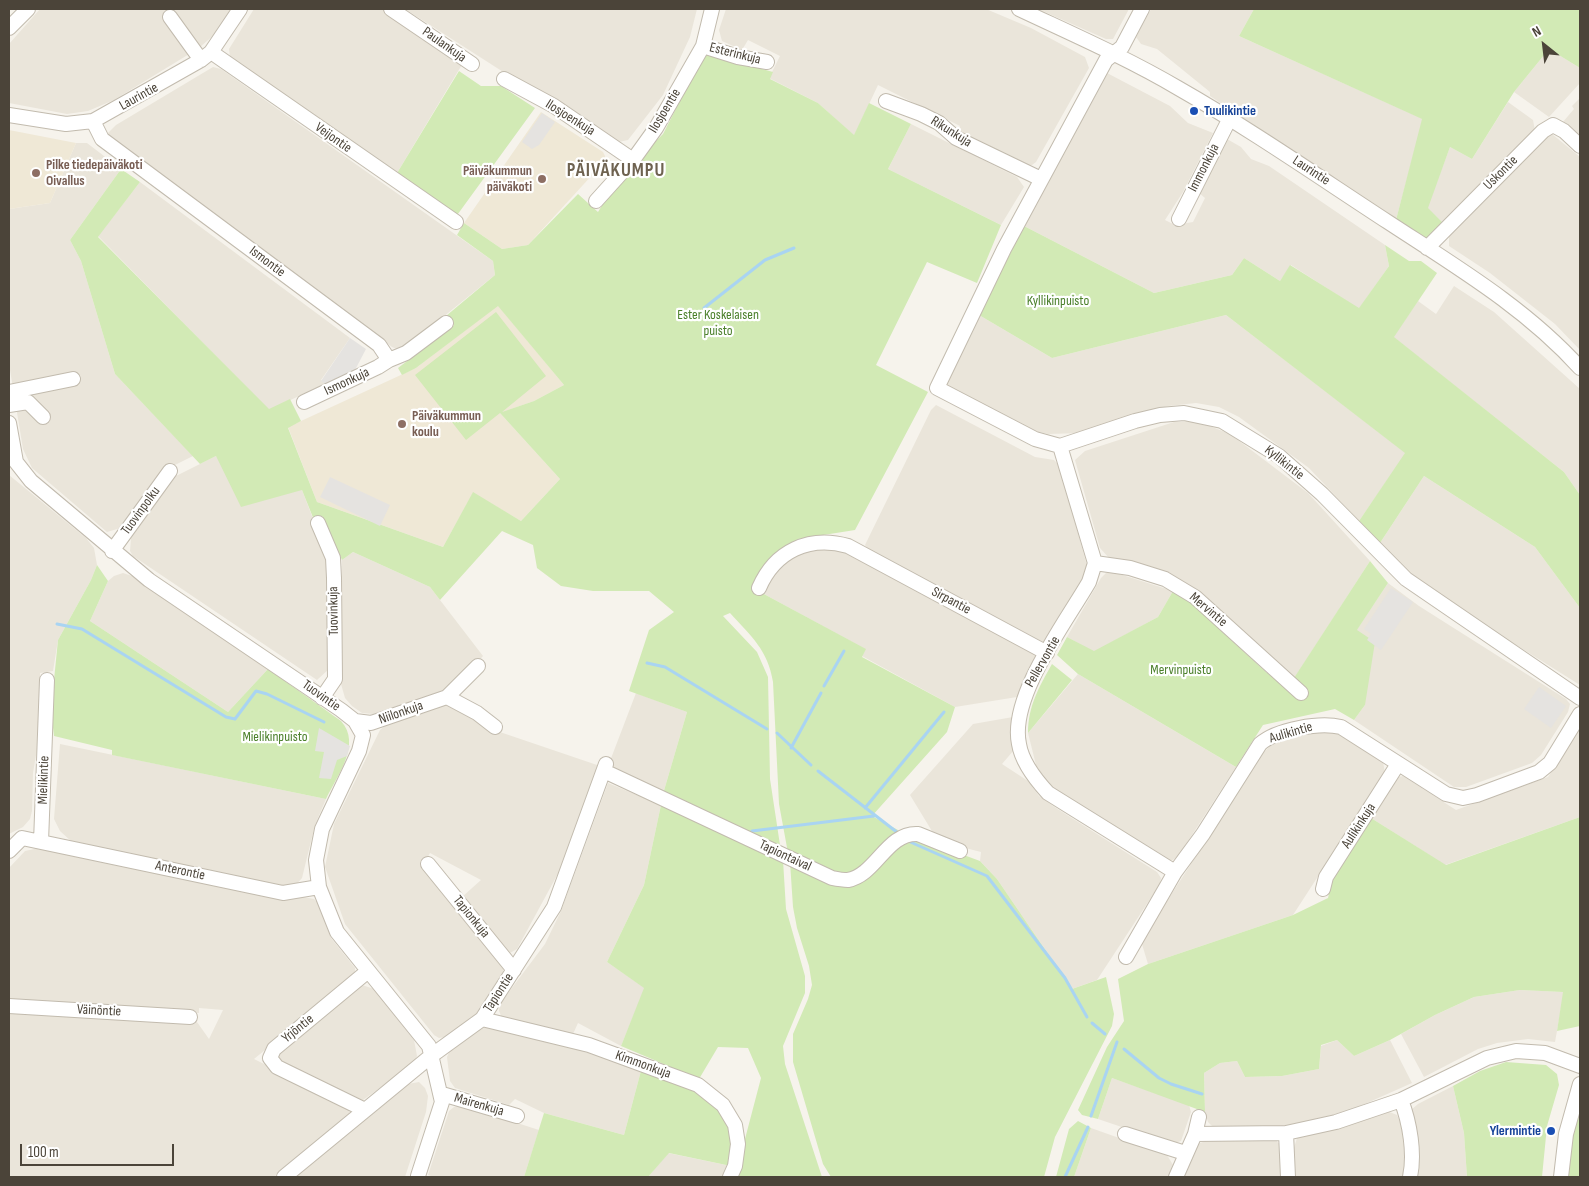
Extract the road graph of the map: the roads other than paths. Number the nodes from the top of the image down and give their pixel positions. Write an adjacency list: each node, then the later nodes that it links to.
1 (28, 9): 8 (street)
2 (240, 9): 11 (street, Laurintie)
3 (391, 9): 13 (street, Paulankuja)
4 (712, 9): 9 (street, Ilosjoentie)
5 (1019, 9): 10 (street, Laurintie)
6 (1142, 9): 10 (street)
7 (170, 16): 11 (street)
8 (9, 28)
9 (703, 46): 12 (street, Esterinkuja); 20 (street, Ilosjoentie)
10 (1114, 54): 17 (street, Laurintie); 21 (street)
11 (206, 56): 18 (street, Laurintie); 24 (street, Veijontie)
12 (767, 62)
13 (472, 64)
14 (504, 79): 20 (street, Ilosjoenkuja)
15 (886, 101): 21 (street, Rikunkuja)
16 (9, 115): 18 (street, Laurintie)
17 (1230, 118): 23 (street, Immonkuja); 25 (street, Laurintie)
18 (92, 121): 27 (street, Ismontie)
19 (1580, 146): 25 (street, Uskontie)
20 (634, 160): 22 (street, Ilosjoentie)
21 (1041, 179): 35 (street)
22 (596, 200)
23 (1179, 219)
24 (456, 222)
25 (1427, 248): 28 (street, Laurintie)
26 (446, 323): 27 (street)
27 (389, 360): 31 (street, Ismonkuja)
28 (1580, 368)
29 (73, 379): 30 (street)
30 (9, 392)
31 (304, 402)
32 (9, 405): 33 (street)
33 (43, 417)
34 (9, 423): 36 (street, Tuovintie)
35 (1060, 446): 40 (street); 48 (street, Kyllikintie)
36 (12, 463): 39 (street, Tuovintie)
37 (170, 471): 39 (street, Tuovinpolku)
38 (318, 523): 47 (street, Tuovinkuja)
39 (112, 550): 47 (street, Tuovintie)
40 (1095, 563): 42 (street, Pellervontie); 45 (street, Mervintie)
41 (759, 588): 42 (street, Sirpantie)
42 (1047, 653): 58 (street, Pellervontie)
43 (478, 666): 46 (street, Niilonkuja)
44 (47, 680): 54 (street, Mielikintie)
45 (1301, 693)
46 (446, 697): 50 (street, Niilonkuja); 51 (street)
47 (322, 698): 50 (street, Tuovintie)
48 (1580, 698)
49 (1580, 714): 52 (street, Aulikintie)
50 (355, 722): 59 (street)
51 (496, 727)
52 (1398, 764): 58 (street, Aulikintie); 60 (street, Aulikinkuja)
53 (605, 768): 55 (street, Tapiontaival); 62 (street, Tapiontie)
54 (41, 842): 56 (street); 59 (street, Anterontie)
55 (960, 850)
56 (9, 851)
57 (428, 864): 62 (street, Tapionkuja)
58 (1175, 872): 61 (street, Aulikintie)
59 (319, 887): 63 (street)
60 (1323, 889)
61 (1126, 957)
62 (514, 970): 66 (street, Tapiontie)
63 (368, 972): 67 (street); 72 (street, Yrjöntie)
64 (9, 1006): 65 (street, Väinöntie)
65 (190, 1016)
66 (482, 1019): 67 (street, Tapiontie); 81 (street, Kimmonkuja)
67 (431, 1056): 70 (street); 72 (street, Tapiontie)
68 (1580, 1066): 71 (street)
69 (1580, 1084): 85 (street)
70 (442, 1094): 73 (street, Mairenkuja); 79 (street)
71 (1401, 1100): 75 (street); 84 (street)
72 (365, 1110): 80 (street, Tapiontie)
73 (517, 1116)
74 (1199, 1117): 77 (street)
75 (1286, 1133): 77 (street); 83 (street)
76 (1125, 1134): 78 (street)
77 (1195, 1134): 78 (street)
78 (1185, 1153): 82 (street)
79 (418, 1176)
80 (284, 1177)
81 (730, 1177)
82 (1176, 1177)
83 (1288, 1177)
84 (1410, 1177)
85 (1560, 1177)

